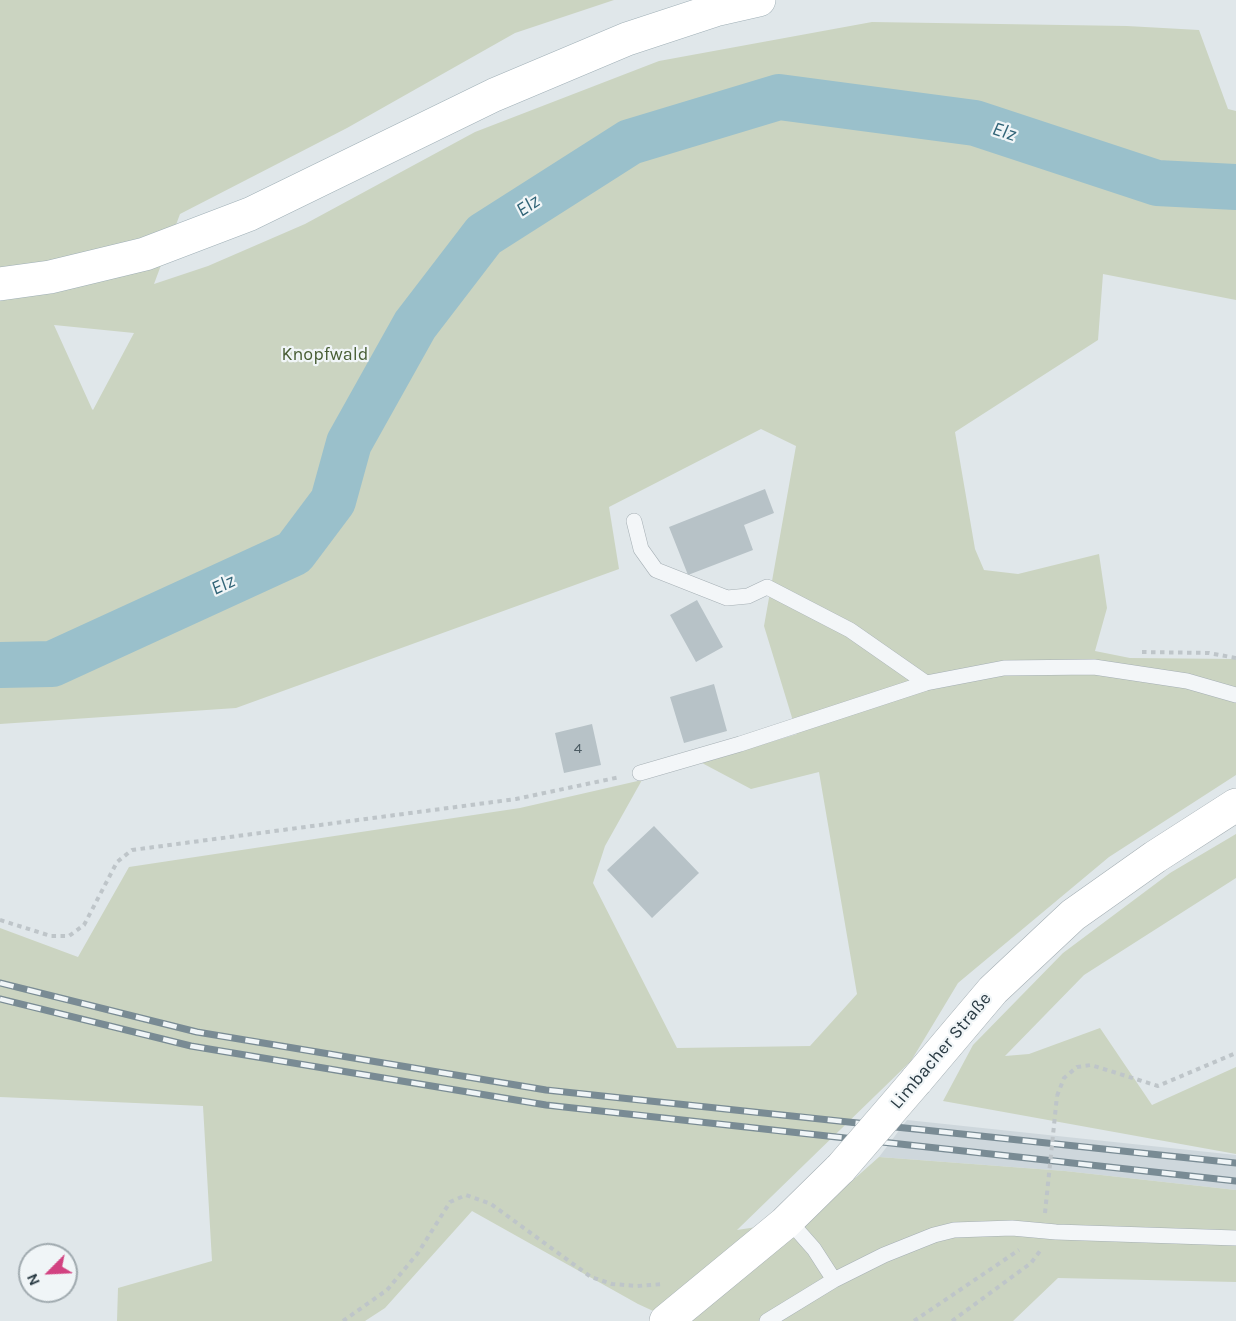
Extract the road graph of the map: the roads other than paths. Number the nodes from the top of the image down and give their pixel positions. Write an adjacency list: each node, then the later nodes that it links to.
1 (759, 0): 2 (main road)
2 (0, 284)
3 (634, 521): 4 (lane)
4 (926, 683): 5 (lane); 6 (lane)
5 (1236, 695)
6 (640, 773)
7 (1236, 805): 8 (main road, Limbacher Straße, bridge)
8 (785, 1223): 10 (lane); 11 (main road, Limbacher Straße)
9 (1236, 1238): 10 (lane)
10 (834, 1280): 12 (lane)
11 (666, 1321)
12 (767, 1321)

